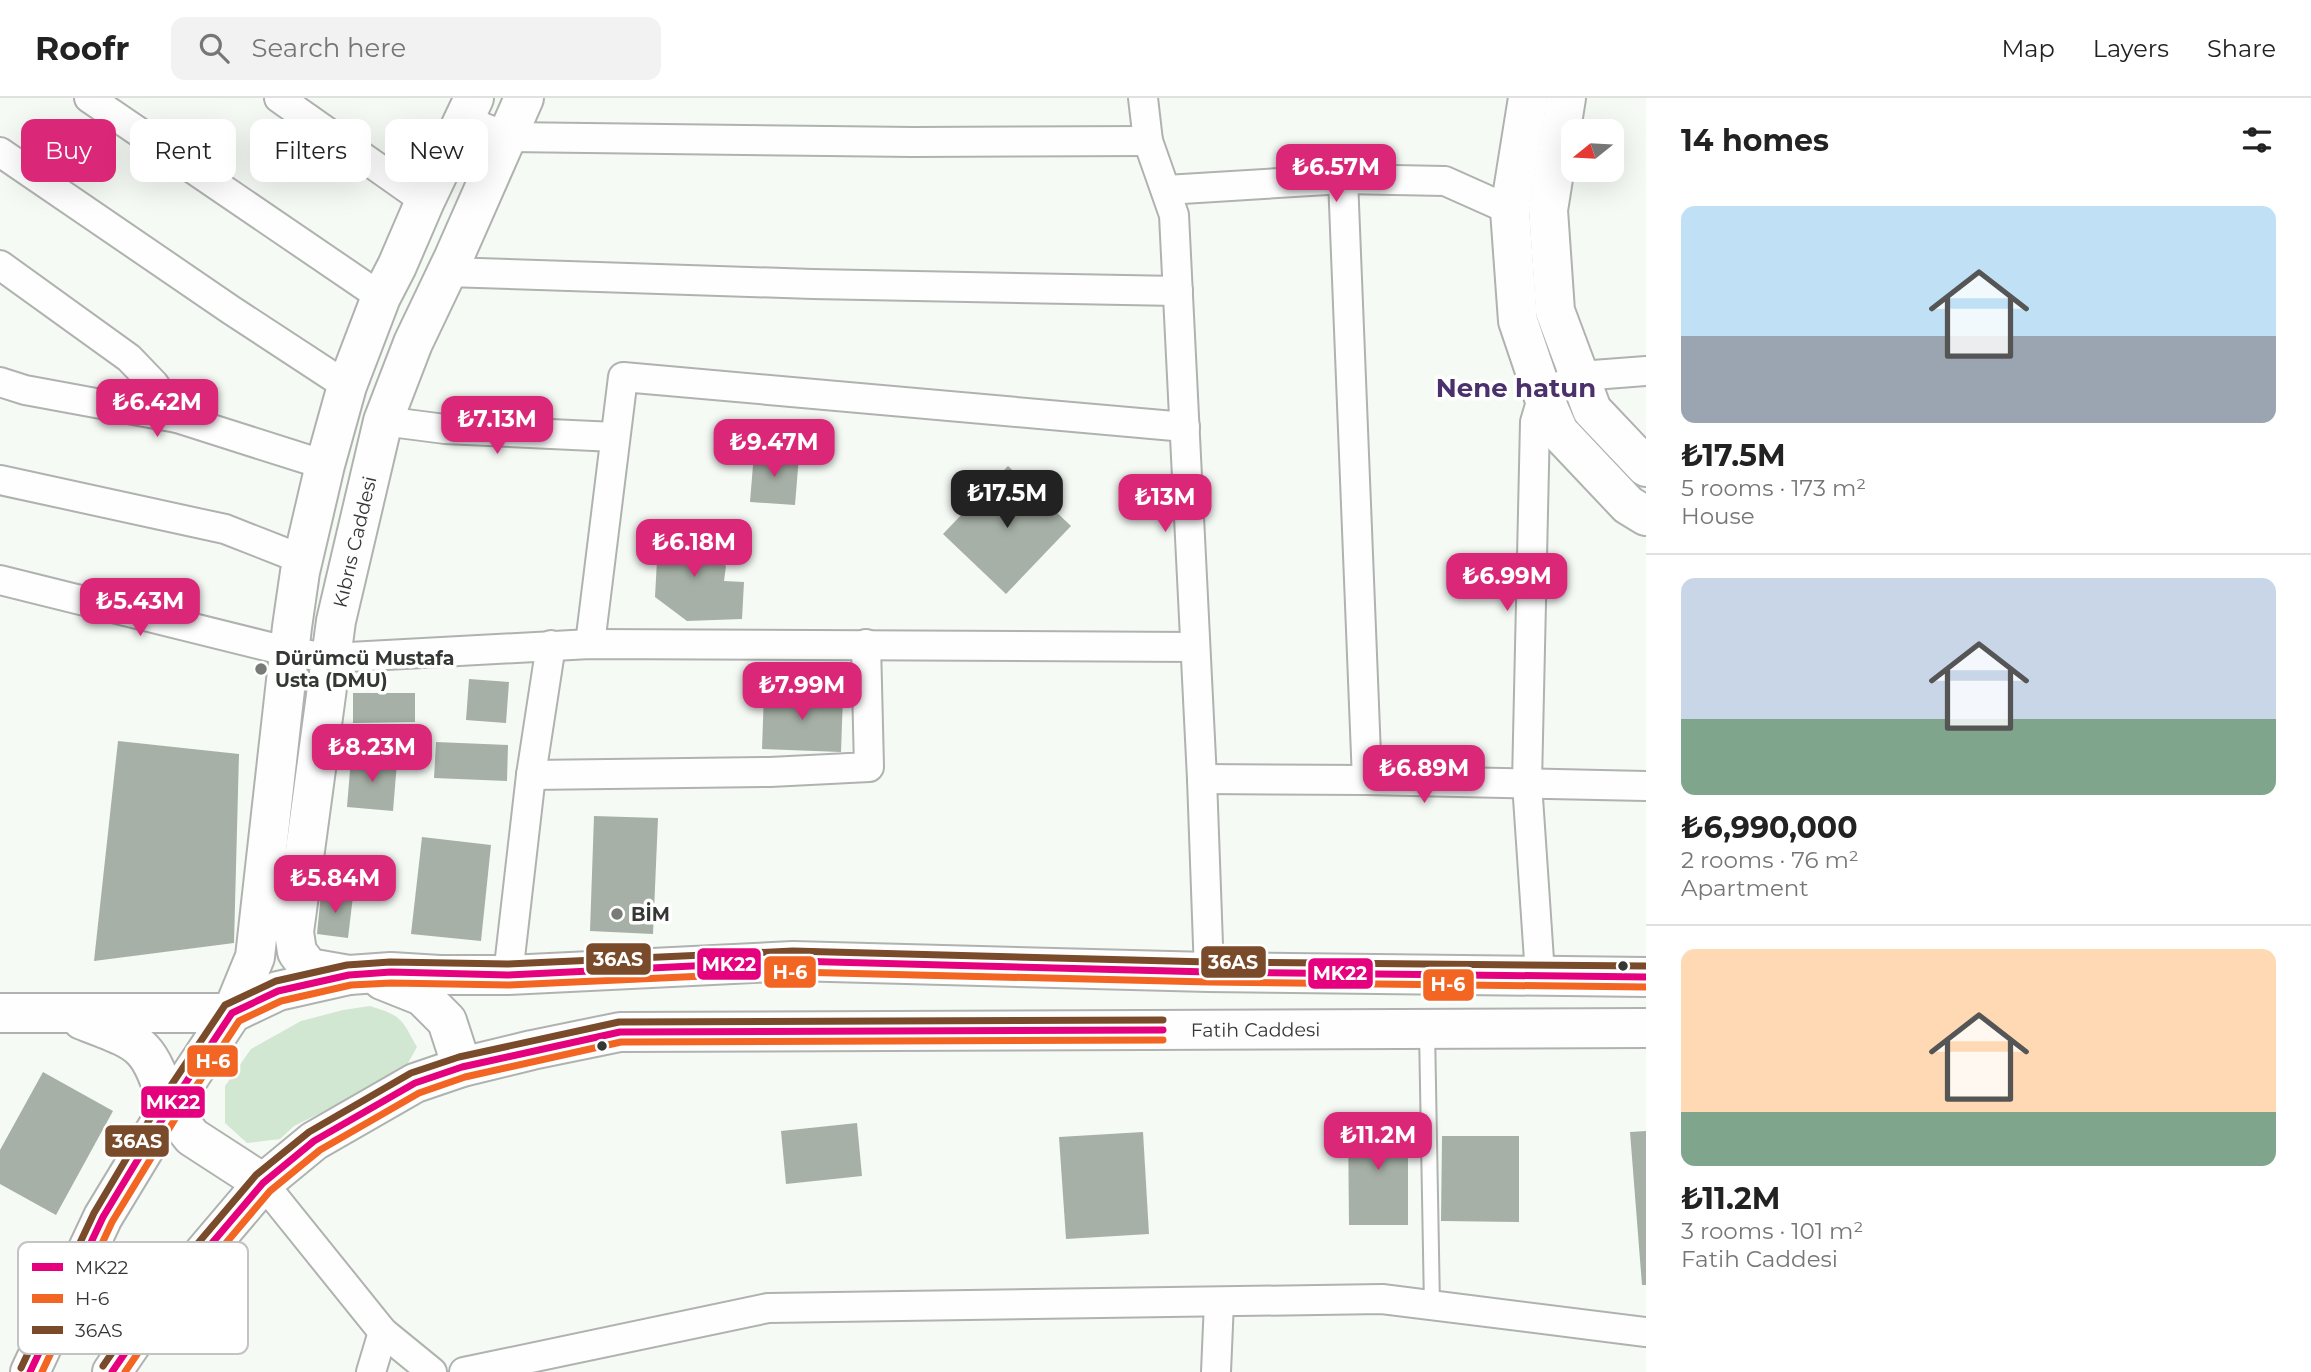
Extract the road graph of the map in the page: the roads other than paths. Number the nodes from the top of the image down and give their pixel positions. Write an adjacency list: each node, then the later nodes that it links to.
1 (89, 98): 18 (street)
2 (279, 98): 13 (street)
3 (524, 98): 8 (main road, Kıbrıs Caddesi)
4 (1143, 98): 9 (street)
5 (1528, 98): 14 (main road)
6 (1566, 98): 20 (main road)
7 (470, 109): 8 (street); 13 (main road)
8 (507, 137): 9 (street); 16 (main road, Kıbrıs Caddesi)
9 (1148, 141): 12 (street)
10 (0, 152): 22 (street)
11 (1343, 179): 12 (street); 14 (street); 42 (street)
12 (1166, 190): 17 (street)
13 (425, 201): 18 (main road)
14 (1510, 211): 23 (main road)
15 (0, 265): 24 (street)
16 (447, 272): 17 (street); 25 (main road, Kıbrıs Caddesi)
17 (1178, 290): 26 (street)
18 (381, 296): 22 (main road)
19 (1646, 371): 20 (street)
20 (1580, 376): 23 (street); 29 (main road)
21 (0, 382): 24 (street)
22 (347, 386): 28 (main road)
23 (1543, 395): 31 (main road); 43 (street)
24 (177, 418): 28 (street)
25 (383, 421): 27 (street); 39 (main road, Kıbrıs Caddesi)
26 (1185, 427): 27 (street); 37 (street)
27 (615, 438): 34 (street)
28 (325, 466): 32 (main road)
29 (1646, 467)
30 (0, 480): 32 (street)
31 (1646, 516)
32 (304, 560): 38 (main road)
33 (0, 580): 38 (street)
34 (590, 644): 35 (street); 36 (street)
35 (866, 644): 37 (street); 40 (street)
36 (551, 645): 39 (street); 40 (street)
37 (1195, 647): 41 (street)
38 (290, 652): 39 (street); 52 (main road)
39 (331, 658): 46 (main road, Kıbrıs Caddesi)
40 (531, 775): 47 (street)
41 (1202, 779): 42 (street); 45 (street)
42 (1367, 780): 43 (street)
43 (1527, 783): 44 (street); 48 (street)
44 (1646, 786)
45 (1209, 972): 47 (main road); 48 (main road)
46 (349, 975): 47 (main road); 52 (main road); 55 (main road)
47 (508, 975)
48 (1540, 975): 49 (main road)
49 (1646, 977)
50 (60, 1012): 51 (main road); 52 (main road); 56 (main road)
51 (0, 1013)
52 (232, 1013): 56 (main road)
53 (1646, 1028): 54 (main road, Fatih Caddesi)
54 (1427, 1029): 55 (main road, Fatih Caddesi); 61 (lane)
55 (462, 1067): 57 (main road, Fatih Caddesi)
56 (169, 1108): 57 (main road); 58 (main road)
57 (263, 1183): 59 (main road, Fatih Caddesi); 62 (street)
58 (91, 1242)
59 (213, 1242)
60 (1219, 1302): 61 (street); 70 (street); 71 (street)
61 (1432, 1306): 63 (street)
62 (383, 1332): 68 (street); 69 (street)
63 (1646, 1332)
64 (38, 1354): 66 (main road)
65 (124, 1354): 67 (main road, Fatih Caddesi)
66 (30, 1372)
67 (112, 1372)
68 (371, 1372)
69 (432, 1372)
70 (464, 1372)
71 (1216, 1372)

